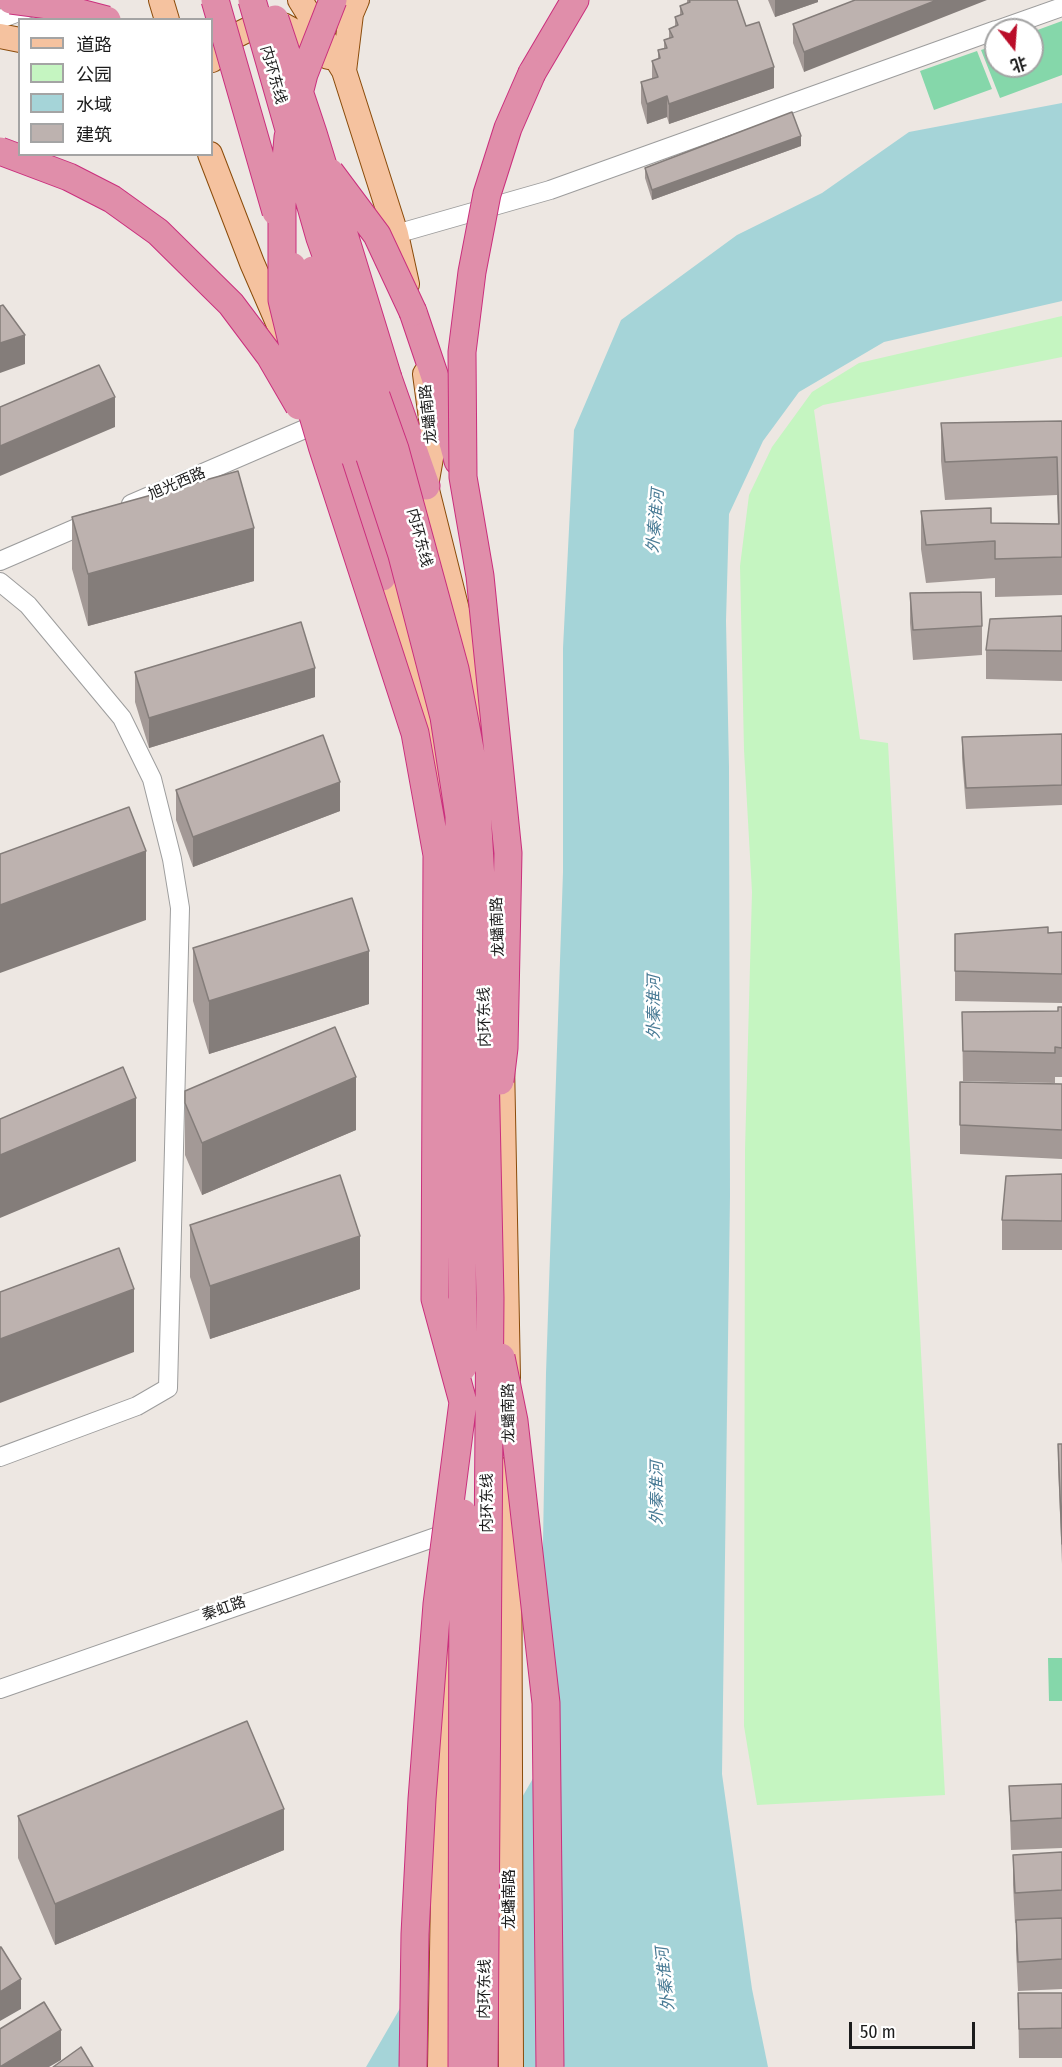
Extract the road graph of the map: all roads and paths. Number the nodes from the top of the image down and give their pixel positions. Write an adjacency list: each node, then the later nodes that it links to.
1 (11, 0): 13 (highway, bridge)
2 (49, 0): 16 (street)
3 (161, 0): 14 (main road)
4 (215, 0): 26 (highway, bridge)
5 (235, 0): 34 (highway, 内环东线, bridge)
6 (252, 0): 32 (highway, 内环东线, bridge)
7 (269, 0): 28 (highway, bridge)
8 (300, 0): 22 (main road, 龙蟠南路)
9 (333, 0): 26 (highway, bridge)
10 (357, 0): 22 (main road)
11 (575, 0): 27 (highway, bridge)
12 (1062, 7): 15 (street)
13 (99, 18)
14 (166, 18)
15 (1030, 18)
16 (0, 19)
17 (984, 34): 25 (street)
18 (0, 36): 19 (main road)
19 (18, 40)
20 (213, 58): 22 (main road)
21 (213, 68): 27 (highway, bridge)
22 (344, 71): 25 (main road, 龙蟠南路)
23 (0, 151): 26 (highway, bridge)
24 (211, 156): 26 (main road)
25 (396, 234): 28 (main road, 龙蟠南路)
26 (330, 440): 29 (street, 旭光西路); 30 (highway); 30 (main road); 34 (highway, bridge)
27 (463, 477): 32 (highway, bridge)
28 (426, 486): 36 (main road, 龙蟠南路)
29 (0, 561)
30 (382, 578): 37 (main road)
31 (0, 582): 35 (street)
32 (488, 1162): 33 (highway, 内环东线, bridge)
33 (490, 1298): 42 (highway, 内环东线, bridge); 44 (highway, bridge)
34 (463, 1402): 39 (highway, bridge); 41 (highway, 内环东线, bridge)
35 (0, 1457)
36 (510, 1531): 37 (main road); 43 (main road, 龙蟠南路)
37 (450, 1532): 38 (street, 秦虹路); 40 (main road)
38 (0, 1689)
39 (413, 2067)
40 (440, 2067)
41 (462, 2067)
42 (484, 2067)
43 (511, 2067)
44 (550, 2067)

